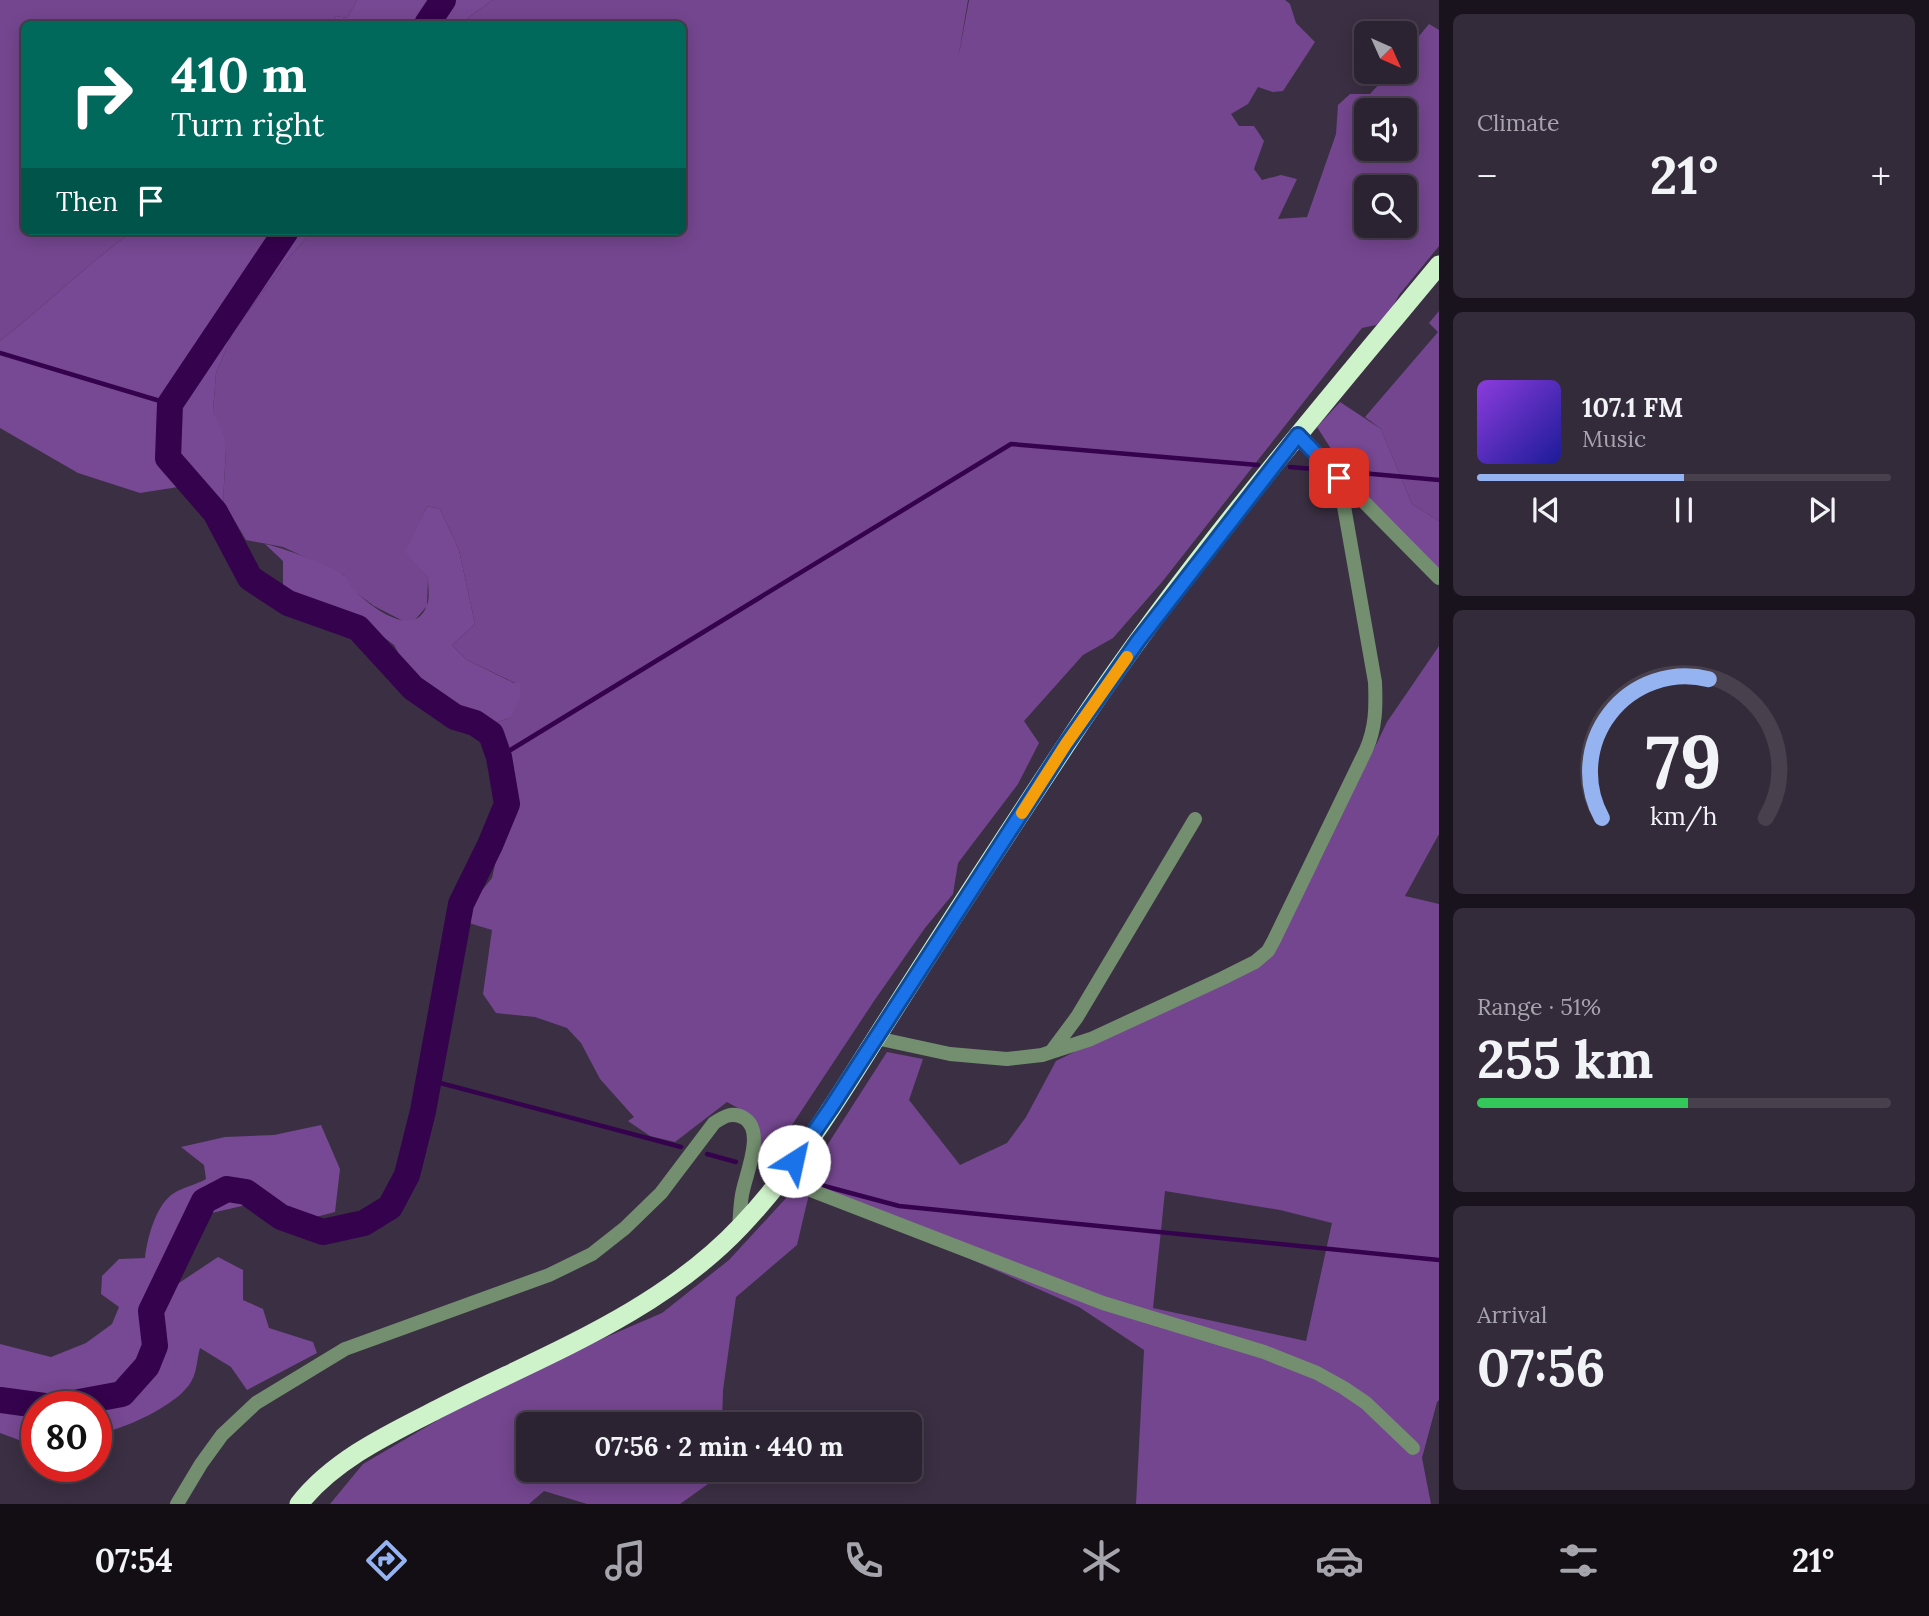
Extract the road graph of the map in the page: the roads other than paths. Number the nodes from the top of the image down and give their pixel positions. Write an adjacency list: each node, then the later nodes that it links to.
1 (1439, 265): 2 (highway)
2 (1298, 435): 3 (street); 6 (highway)
3 (1339, 478): 4 (street); 7 (street)
4 (1439, 578)
5 (1195, 819): 7 (street)
6 (876, 1038): 7 (street); 8 (highway)
7 (1051, 1052)
8 (782, 1179): 9 (highway); 10 (street)
9 (739, 1228): 11 (street); 12 (highway)
10 (1413, 1448)
11 (184, 1501)
12 (299, 1504)

